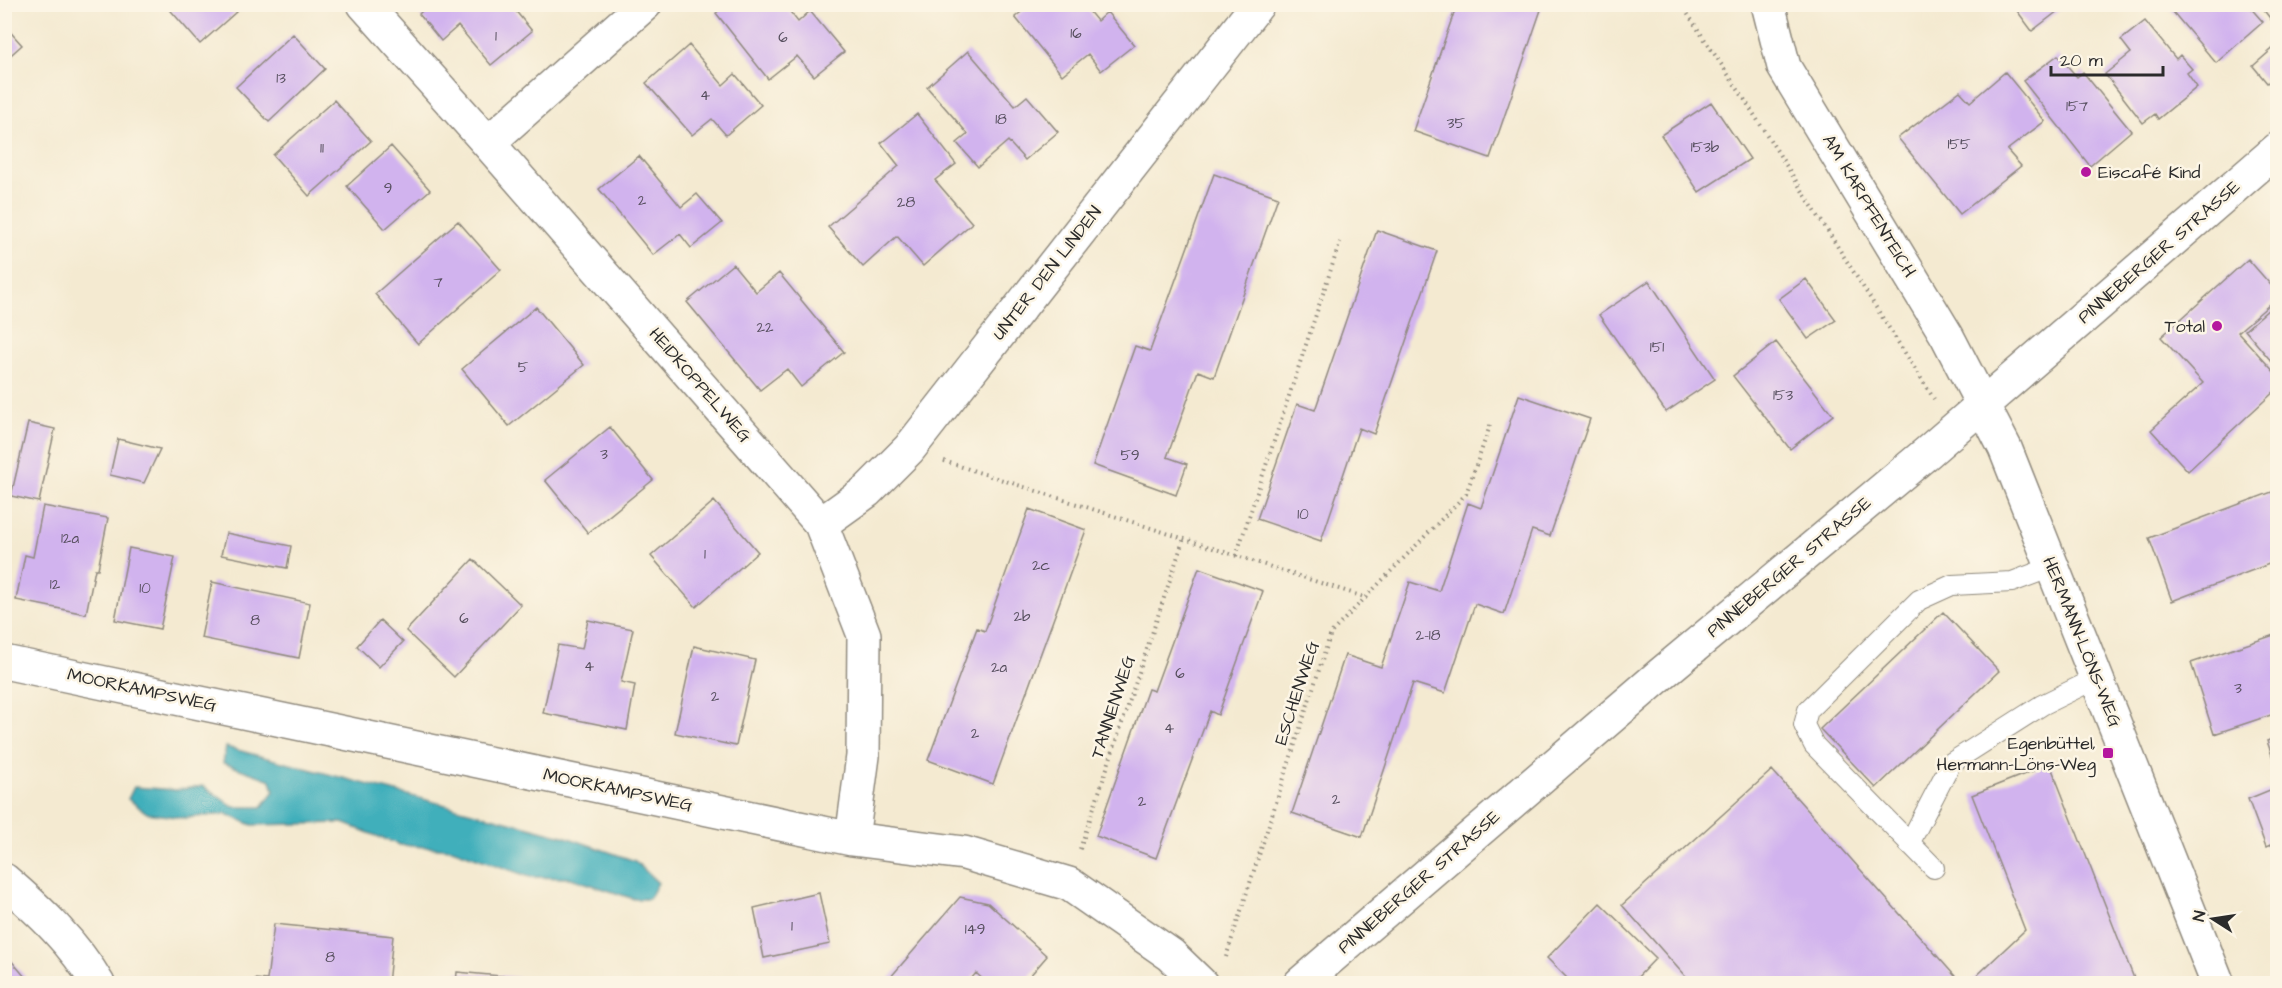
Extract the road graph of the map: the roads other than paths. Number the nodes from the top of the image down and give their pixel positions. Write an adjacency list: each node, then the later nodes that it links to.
1 (364, 4): 5 (street, HEIDKOPPELWEG)
2 (645, 4): 5 (street)
3 (1258, 4): 8 (street, UNTER DEN LINDEN)
4 (1767, 4): 7 (street, AM KARPFENTEICH)
5 (488, 142): 8 (street, HEIDKOPPELWEG)
6 (2277, 149): 7 (street, PINNEBERGER STRASSE)
7 (1983, 404): 9 (street, HERMANN-LÖNS-WEG); 18 (street, PINNEBERGER STRASSE)
8 (821, 524): 12 (street, HEIDKOPPELWEG)
9 (2052, 567): 11 (street, HERMANN-LÖNS-WEG); 13 (lane)
10 (4, 662): 12 (street, MOORKAMPSWEG)
11 (2097, 678): 13 (lane); 19 (street, HERMANN-LÖNS-WEG)
12 (852, 839): 17 (street, MOORKAMPSWEG)
13 (1909, 844): 14 (lane)
14 (1934, 868)
15 (4, 880): 16 (street)
16 (98, 984)
17 (1201, 984)
18 (1300, 984)
19 (2218, 984)

